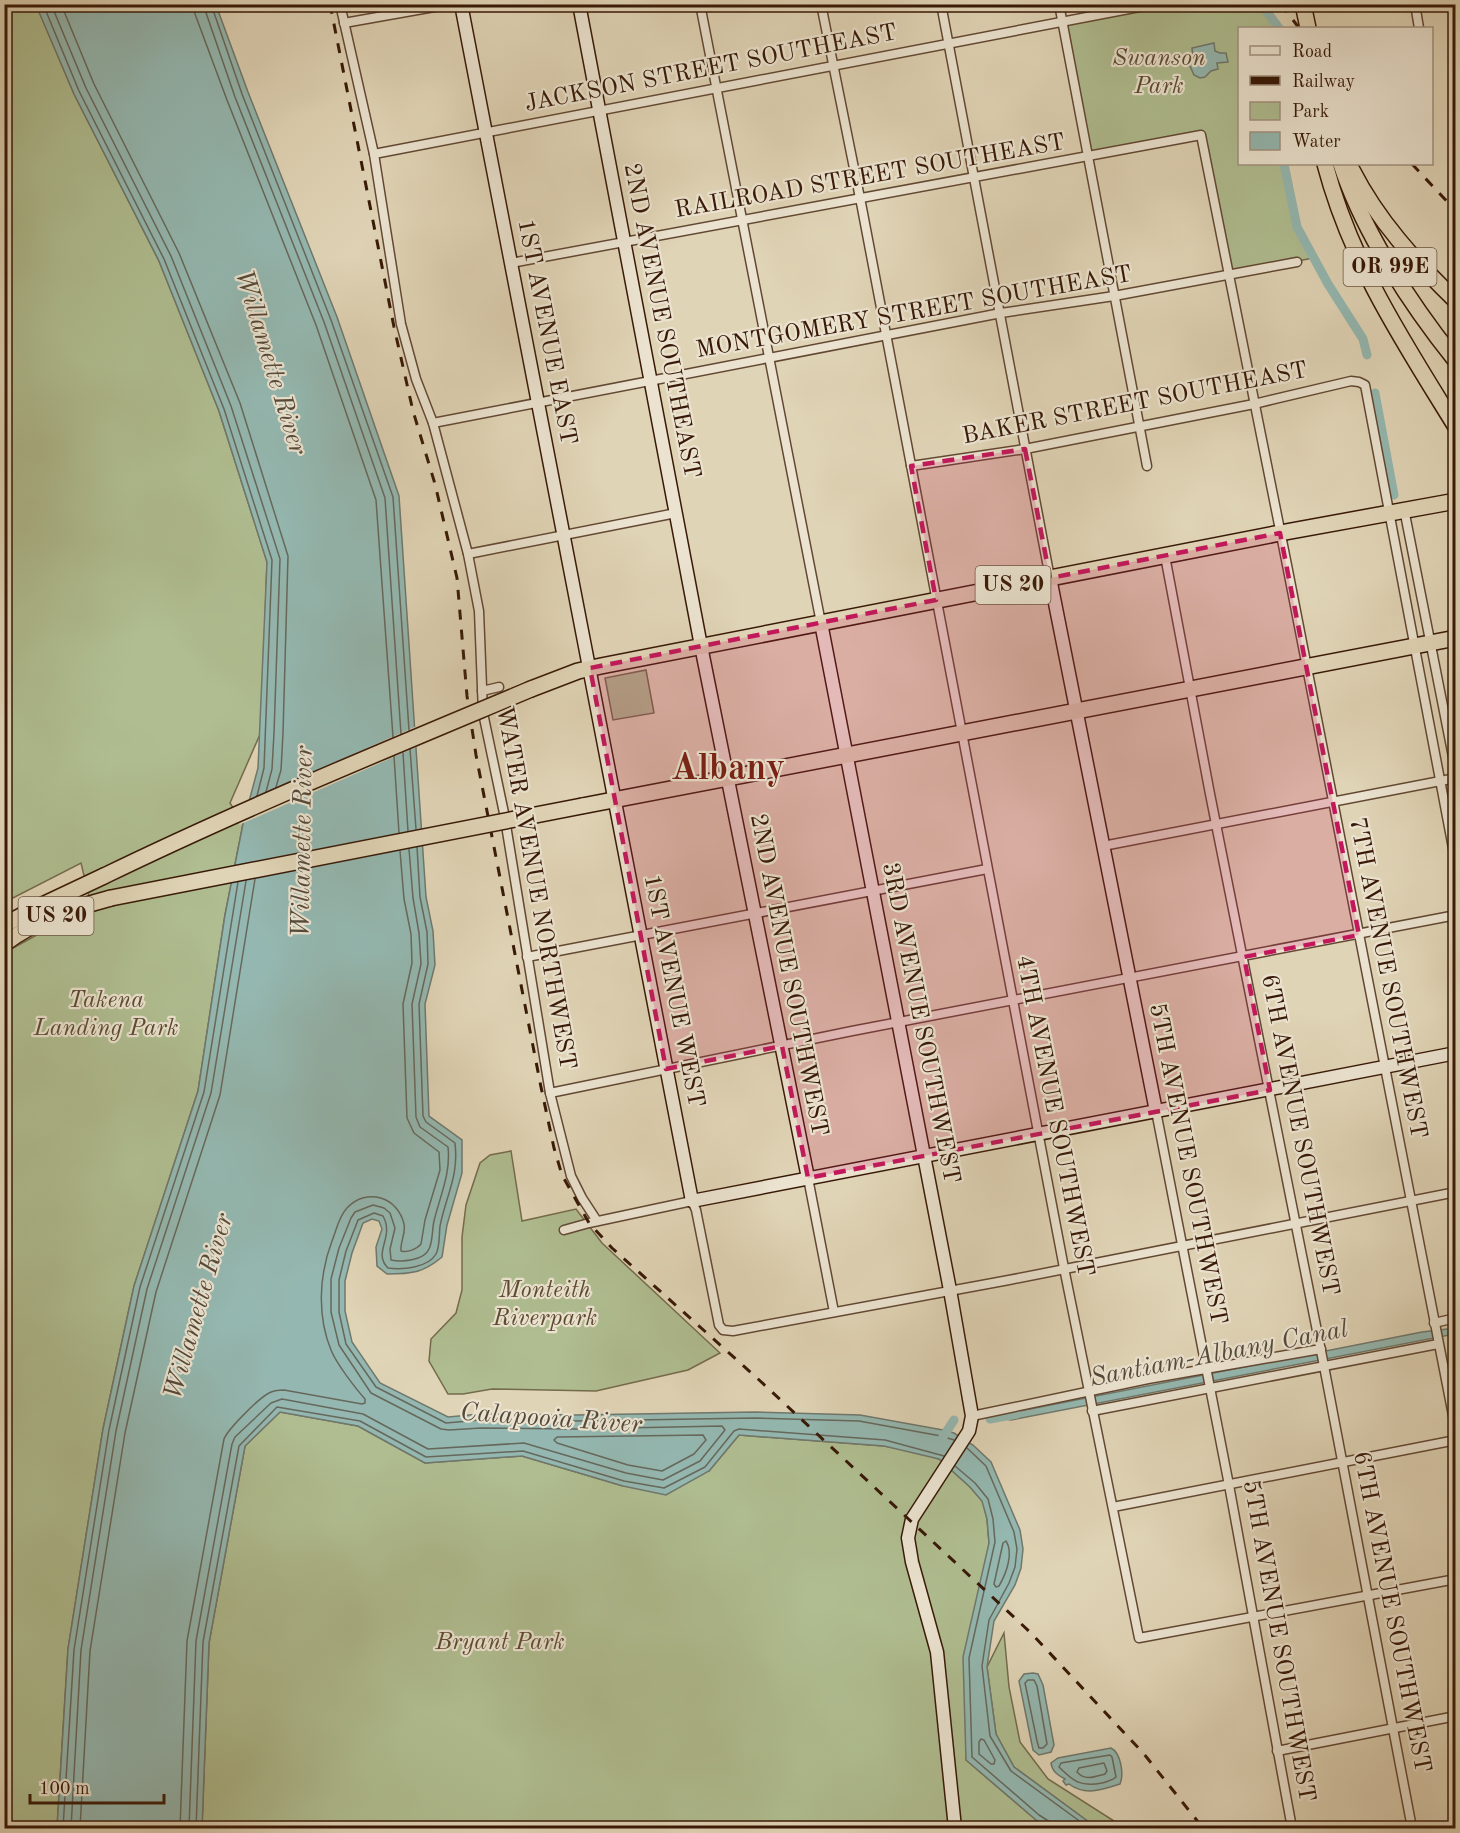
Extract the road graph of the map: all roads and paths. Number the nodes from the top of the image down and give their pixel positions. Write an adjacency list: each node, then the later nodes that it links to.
1 (340, 4): 12 (street, WATER AVENUE NORTHWEST)
2 (451, 4): 12 (street)
3 (461, 4): 20 (street, 1ST AVENUE EAST)
4 (579, 4): 19 (street, 2ND AVENUE SOUTHEAST)
5 (700, 4): 18 (street)
6 (821, 4): 17 (street, 4TH AVENUE SOUTHWEST)
7 (940, 4): 16 (street)
8 (1059, 4): 13 (street)
9 (1155, 4): 13 (street, JACKSON STREET SOUTHEAST)
10 (1303, 4): 14 (highway)
11 (1415, 4): 15 (street)
12 (344, 23): 22 (street, WATER AVENUE NORTHWEST)
13 (1062, 23): 16 (street, JACKSON STREET SOUTHEAST); 23 (street)
14 (1308, 27)
15 (1419, 27)
16 (948, 44): 17 (street, JACKSON STREET SOUTHEAST); 27 (street)
17 (834, 66): 18 (street, JACKSON STREET SOUTHEAST); 28 (street, 4TH AVENUE SOUTHWEST)
18 (717, 89): 19 (street, JACKSON STREET SOUTHEAST); 29 (street)
19 (600, 111): 20 (street, JACKSON STREET SOUTHEAST); 30 (street, 2ND AVENUE SOUTHEAST)
20 (487, 131): 22 (street, JACKSON STREET SOUTHEAST); 31 (street, 1ST AVENUE EAST)
21 (1201, 135): 23 (street, RAILROAD STREET SOUTHEAST); 33 (street, 7TH AVENUE SOUTHWEST)
22 (374, 154): 43 (street, WATER AVENUE NORTHWEST)
23 (1086, 157): 27 (street, RAILROAD STREET SOUTHEAST); 34 (street)
24 (1325, 165): 45 (highway)
25 (1341, 165): 39 (highway, OR 99E)
26 (1350, 165): 35 (highway)
27 (974, 176): 28 (street, RAILROAD STREET SOUTHEAST); 36 (street)
28 (860, 198): 29 (street, RAILROAD STREET SOUTHEAST); 37 (street, 4TH AVENUE SOUTHWEST)
29 (742, 220): 30 (street, RAILROAD STREET SOUTHEAST); 38 (street)
30 (623, 241): 31 (street, RAILROAD STREET SOUTHEAST); 40 (street, 2ND AVENUE SOUTHEAST)
31 (511, 262): 41 (street, 1ST AVENUE EAST)
32 (1297, 262): 33 (street, MONTGOMERY STREET SOUTHEAST)
33 (1230, 275): 34 (street, MONTGOMERY STREET SOUTHEAST); 42 (street, 7TH AVENUE SOUTHWEST)
34 (1114, 296): 36 (street, MONTGOMERY STREET SOUTHEAST); 44 (street)
35 (1455, 301)
36 (1001, 313): 37 (street, MONTGOMERY STREET SOUTHEAST); 46 (street)
37 (886, 336): 38 (street, MONTGOMERY STREET SOUTHEAST); 47 (street, 4TH AVENUE SOUTHWEST)
38 (769, 359): 40 (street, MONTGOMERY STREET SOUTHEAST); 61 (street)
39 (1455, 361)
40 (651, 382): 41 (street, MONTGOMERY STREET SOUTHEAST); 53 (street, 2ND AVENUE SOUTHEAST)
41 (539, 404): 43 (street, MONTGOMERY STREET SOUTHEAST); 56 (street, 1ST AVENUE EAST)
42 (1254, 404): 44 (street, BAKER STREET SOUTHEAST); 54 (street, BAKER STREET SOUTHEAST); 55 (street, 7TH AVENUE SOUTHWEST)
43 (433, 423): 57 (street, WATER AVENUE NORTHWEST)
44 (1139, 427): 46 (street, BAKER STREET SOUTHEAST); 48 (street)
45 (1455, 427)
46 (1026, 449): 47 (street, BAKER STREET SOUTHEAST); 59 (street)
47 (911, 466): 60 (street, 4TH AVENUE SOUTHWEST)
48 (1147, 466)
49 (1455, 493): 51 (highway, US 20)
50 (1455, 501): 51 (highway)
51 (1437, 504): 52 (highway, US 20)
52 (1404, 509): 54 (highway, US 20); 63 (street)
53 (676, 513): 56 (street); 64 (street, 2ND AVENUE SOUTHEAST)
54 (1388, 513): 55 (highway, US 20); 65 (street)
55 (1280, 533): 58 (highway, US 20); 66 (street, 7TH AVENUE SOUTHWEST)
56 (564, 535): 57 (street); 67 (street, 1ST AVENUE EAST)
57 (468, 554): 70 (street, WATER AVENUE NORTHWEST)
58 (1165, 556): 59 (highway, US 20); 69 (street, 6TH AVENUE SOUTHWEST)
59 (1050, 578): 60 (highway, US 20); 71 (street, 5TH AVENUE SOUTHWEST)
60 (936, 600): 61 (highway, US 20); 72 (street, 4TH AVENUE SOUTHWEST)
61 (821, 623): 64 (highway, US 20); 73 (street, 3RD AVENUE SOUTHWEST)
62 (1455, 638): 63 (highway, US 20)
63 (1431, 644): 65 (highway, US 20); 74 (street)
64 (701, 646): 67 (highway, US 20); 75 (street, 2ND AVENUE SOUTHWEST)
65 (1414, 647): 66 (highway, US 20); 77 (street)
66 (1307, 667): 69 (highway, US 20); 79 (street, 7TH AVENUE SOUTHWEST)
67 (590, 668): 78 (street, 1ST AVENUE WEST); 87 (highway, US 20, bridge)
68 (499, 687): 70 (street)
69 (1191, 690): 71 (highway, US 20); 80 (street, 6TH AVENUE SOUTHWEST)
70 (482, 691): 91 (street, WATER AVENUE NORTHWEST)
71 (1078, 711): 72 (highway, US 20); 81 (street, 5TH AVENUE SOUTHWEST)
72 (962, 734): 73 (highway, US 20); 83 (street, 4TH AVENUE SOUTHWEST)
73 (847, 756): 75 (highway, US 20); 84 (street, 3RD AVENUE SOUTHWEST)
74 (1455, 772)
75 (728, 778): 78 (highway, US 20); 85 (street, 2ND AVENUE SOUTHWEST)
76 (1455, 778): 77 (street)
77 (1439, 781): 79 (street); 82 (street)
78 (615, 800): 89 (street, 1ST AVENUE WEST); 90 (highway, US 20, bridge)
79 (1333, 801): 80 (street); 88 (street, 7TH AVENUE SOUTHWEST)
80 (1216, 823): 81 (street); 92 (street, 6TH AVENUE SOUTHWEST)
81 (1103, 846): 93 (street, 5TH AVENUE SOUTHWEST)
82 (1455, 864)
83 (987, 869): 84 (street); 94 (street, 4TH AVENUE SOUTHWEST)
84 (873, 891): 85 (street); 95 (street, 3RD AVENUE SOUTHWEST)
85 (755, 914): 89 (street); 96 (street, 2ND AVENUE SOUTHWEST)
86 (1455, 915): 88 (street)
87 (4, 925)
88 (1359, 935): 92 (street); 98 (street, 7TH AVENUE SOUTHWEST)
89 (641, 936): 91 (street); 99 (street, 1ST AVENUE WEST)
90 (4, 944)
91 (527, 957): 101 (street, WATER AVENUE NORTHWEST)
92 (1244, 957): 93 (street); 100 (street, 6TH AVENUE SOUTHWEST)
93 (1129, 979): 94 (street); 102 (street, 5TH AVENUE SOUTHWEST)
94 (1013, 1001): 95 (street); 103 (street, 4TH AVENUE SOUTHWEST)
95 (899, 1023): 96 (street); 104 (street, 3RD AVENUE SOUTHWEST)
96 (781, 1046): 99 (street); 105 (street, 2ND AVENUE SOUTHWEST)
97 (1455, 1053): 98 (street)
98 (1384, 1067): 100 (street); 108 (street, 7TH AVENUE SOUTHWEST)
99 (666, 1069): 101 (street); 107 (street, 1ST AVENUE WEST)
100 (1270, 1090): 102 (street); 110 (street, 6TH AVENUE SOUTHWEST)
101 (550, 1093): 109 (street, WATER AVENUE NORTHWEST)
102 (1156, 1111): 103 (street); 112 (street, 5TH AVENUE SOUTHWEST)
103 (1039, 1134): 104 (street); 113 (street, 4TH AVENUE SOUTHWEST)
104 (924, 1156): 105 (street); 114 (street, 3RD AVENUE SOUTHWEST)
105 (808, 1178): 107 (street); 115 (street, 2ND AVENUE SOUTHWEST)
106 (1455, 1192): 108 (street)
107 (692, 1202): 109 (street); 115 (street, 1ST AVENUE WEST)
108 (1410, 1202): 110 (street); 117 (street, 7TH AVENUE SOUTHWEST)
109 (597, 1221): 111 (street)
110 (1297, 1222): 112 (street); 118 (street, 6TH AVENUE SOUTHWEST)
111 (564, 1230)
112 (1181, 1246): 113 (street); 120 (street, 5TH AVENUE SOUTHWEST)
113 (1064, 1268): 114 (street); 122 (street, 4TH AVENUE SOUTHWEST)
114 (950, 1290): 115 (street); 124 (street, 3RD AVENUE SOUTHWEST)
115 (834, 1312)
116 (1455, 1318): 117 (street)
117 (1436, 1333): 119 (street); 125 (street, 7TH AVENUE SOUTHWEST)
118 (1321, 1350): 119 (street, 6TH AVENUE SOUTHWEST); 120 (street)
119 (1324, 1364): 121 (street); 127 (street, 6TH AVENUE SOUTHWEST)
120 (1206, 1372): 121 (street, 5TH AVENUE SOUTHWEST); 122 (street)
121 (1209, 1387): 123 (street); 128 (street, 5TH AVENUE SOUTHWEST)
122 (1089, 1393): 123 (street, 4TH AVENUE SOUTHWEST); 124 (street)
123 (1092, 1409): 129 (street, 4TH AVENUE SOUTHWEST)
124 (972, 1416): 136 (street, 3RD AVENUE SOUTHWEST)
125 (1455, 1431)
126 (1455, 1440): 127 (street)
127 (1342, 1462): 128 (street); 131 (street, 6TH AVENUE SOUTHWEST)
128 (1228, 1485): 129 (street); 132 (street, 5TH AVENUE SOUTHWEST)
129 (1113, 1508): 132 (street, 4TH AVENUE SOUTHWEST)
130 (1455, 1579): 131 (street)
131 (1367, 1597): 132 (street); 134 (street, 6TH AVENUE SOUTHWEST)
132 (1252, 1617): 135 (street, 5TH AVENUE SOUTHWEST)
133 (1455, 1716): 134 (street)
134 (1393, 1729): 135 (street); 138 (street, 6TH AVENUE SOUTHWEST)
135 (1277, 1751): 137 (street, 5TH AVENUE SOUTHWEST)
136 (955, 1828)
137 (1292, 1828)
138 (1412, 1828)

